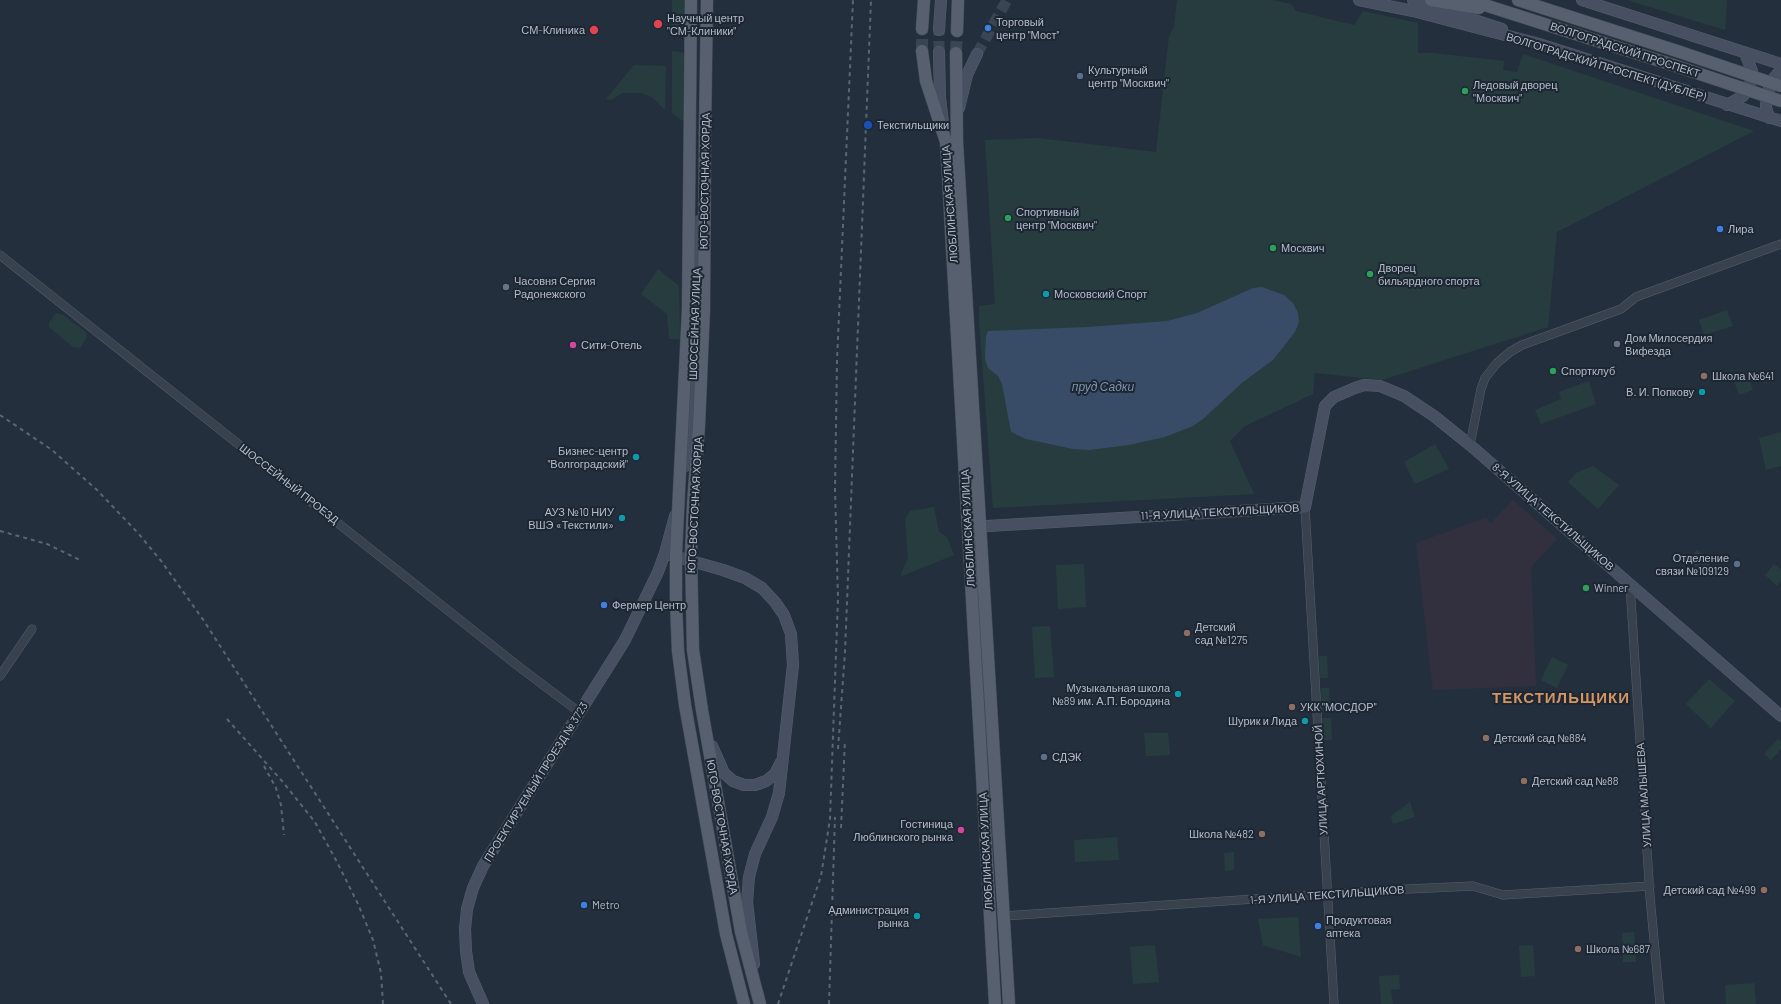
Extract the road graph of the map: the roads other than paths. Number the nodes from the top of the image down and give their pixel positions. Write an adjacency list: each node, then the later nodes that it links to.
1 (691, 0): 50 (main road, ЮГО-ВОСТОЧНАЯ ХОРДА, bridge)
2 (924, 0): 13 (main road)
3 (941, 0): 14 (main road)
4 (958, 0): 15 (main road)
5 (1359, 0): 16 (main road, ВОЛГОГРАДСКИЙ ПРОСПЕКТ (ДУБЛЁР))
6 (1414, 0): 16 (main road)
7 (1431, 0): 12 (main road)
8 (1470, 0): 12 (main road, ВОЛГОГРАДСКИЙ ПРОСПЕКТ)
9 (1518, 0): 24 (main road, ВОЛГОГРАДСКИЙ ПРОСПЕКТ, bridge)
10 (1582, 0): 20 (main road)
11 (707, 1): 36 (main road, ШОССЕЙНАЯ УЛИЦА); 41 (main road, ЮГО-ВОСТОЧНАЯ ХОРДА, bridge)
12 (1510, 13): 25 (main road, ВОЛГОГРАДСКИЙ ПРОСПЕКТ, bridge)
13 (922, 29)
14 (939, 30)
15 (957, 31)
16 (1539, 44): 26 (main road, ВОЛГОГРАДСКИЙ ПРОСПЕКТ (ДУБЛЁР))
17 (922, 51): 30 (main road)
18 (939, 52): 30 (main road, ЛЮБЛИНСКАЯ УЛИЦА)
19 (956, 53): 27 (main road, ЛЮБЛИНСКАЯ УЛИЦА)
20 (1745, 53): 22 (main road); 26 (main road)
21 (977, 54): 27 (main road)
22 (1781, 64)
23 (1781, 70): 28 (main road)
24 (1781, 86)
25 (1781, 101)
26 (1727, 105): 28 (main road, ВОЛГОГРАДСКИЙ ПРОСПЕКТ (ДУБЛЁР))
27 (956, 116): 35 (main road, ЛЮБЛИНСКАЯ УЛИЦА)
28 (1769, 118): 29 (main road, ВОЛГОГРАДСКИЙ ПРОСПЕКТ (ДУБЛЁР))
29 (1781, 121)
30 (945, 136): 35 (main road, ЛЮБЛИНСКАЯ УЛИЦА)
31 (1781, 244): 33 (street)
32 (0, 254): 42 (street, ШОССЕЙНЫЙ ПРОЕЗД)
33 (1470, 445): 34 (main road, 11-Я УЛИЦА ТЕКСТИЛЬЩИКОВ); 38 (main road, 8-Я УЛИЦА ТЕКСТИЛЬЩИКОВ)
34 (1305, 507): 35 (main road, 11-Я УЛИЦА ТЕКСТИЛЬЩИКОВ); 46 (street, УЛИЦА АРТЮХИНОЙ)
35 (974, 527): 47 (main road, ЛЮБЛИНСКАЯ УЛИЦА); 51 (main road, ЛЮБЛИНСКАЯ УЛИЦА)
36 (665, 554): 37 (main road, ШОССЕЙНАЯ УЛИЦА); 44 (main road)
37 (658, 572): 42 (main road, ПРОЕКТИРУЕМЫЙ ПРОЕЗД № 3723)
38 (1630, 585): 43 (main road, 8-Я УЛИЦА ТЕКСТИЛЬЩИКОВ); 45 (street, УЛИЦА МАЛЫШЕВА)
39 (32, 629): 40 (street)
40 (0, 676)
41 (702, 710): 44 (main road); 48 (main road, ЮГО-ВОСТОЧНАЯ ХОРДА)
42 (579, 712): 49 (main road, ПРОЕКТИРУЕМЫЙ ПРОЕЗД № 3723)
43 (1781, 716)
44 (784, 746): 48 (main road)
45 (1650, 886): 46 (street, 1-Я УЛИЦА ТЕКСТИЛЬЩИКОВ); 54 (street, УЛИЦА МАЛЫШЕВА)
46 (1327, 895): 47 (street, 1-Я УЛИЦА ТЕКСТИЛЬЩИКОВ); 53 (street, УЛИЦА АРТЮХИНОЙ)
47 (1004, 916): 52 (main road, ЛЮБЛИНСКАЯ УЛИЦА)
48 (759, 999)
49 (483, 1004)
50 (744, 1004)
51 (994, 1004)
52 (1009, 1004)
53 (1334, 1004)
54 (1660, 1004)

